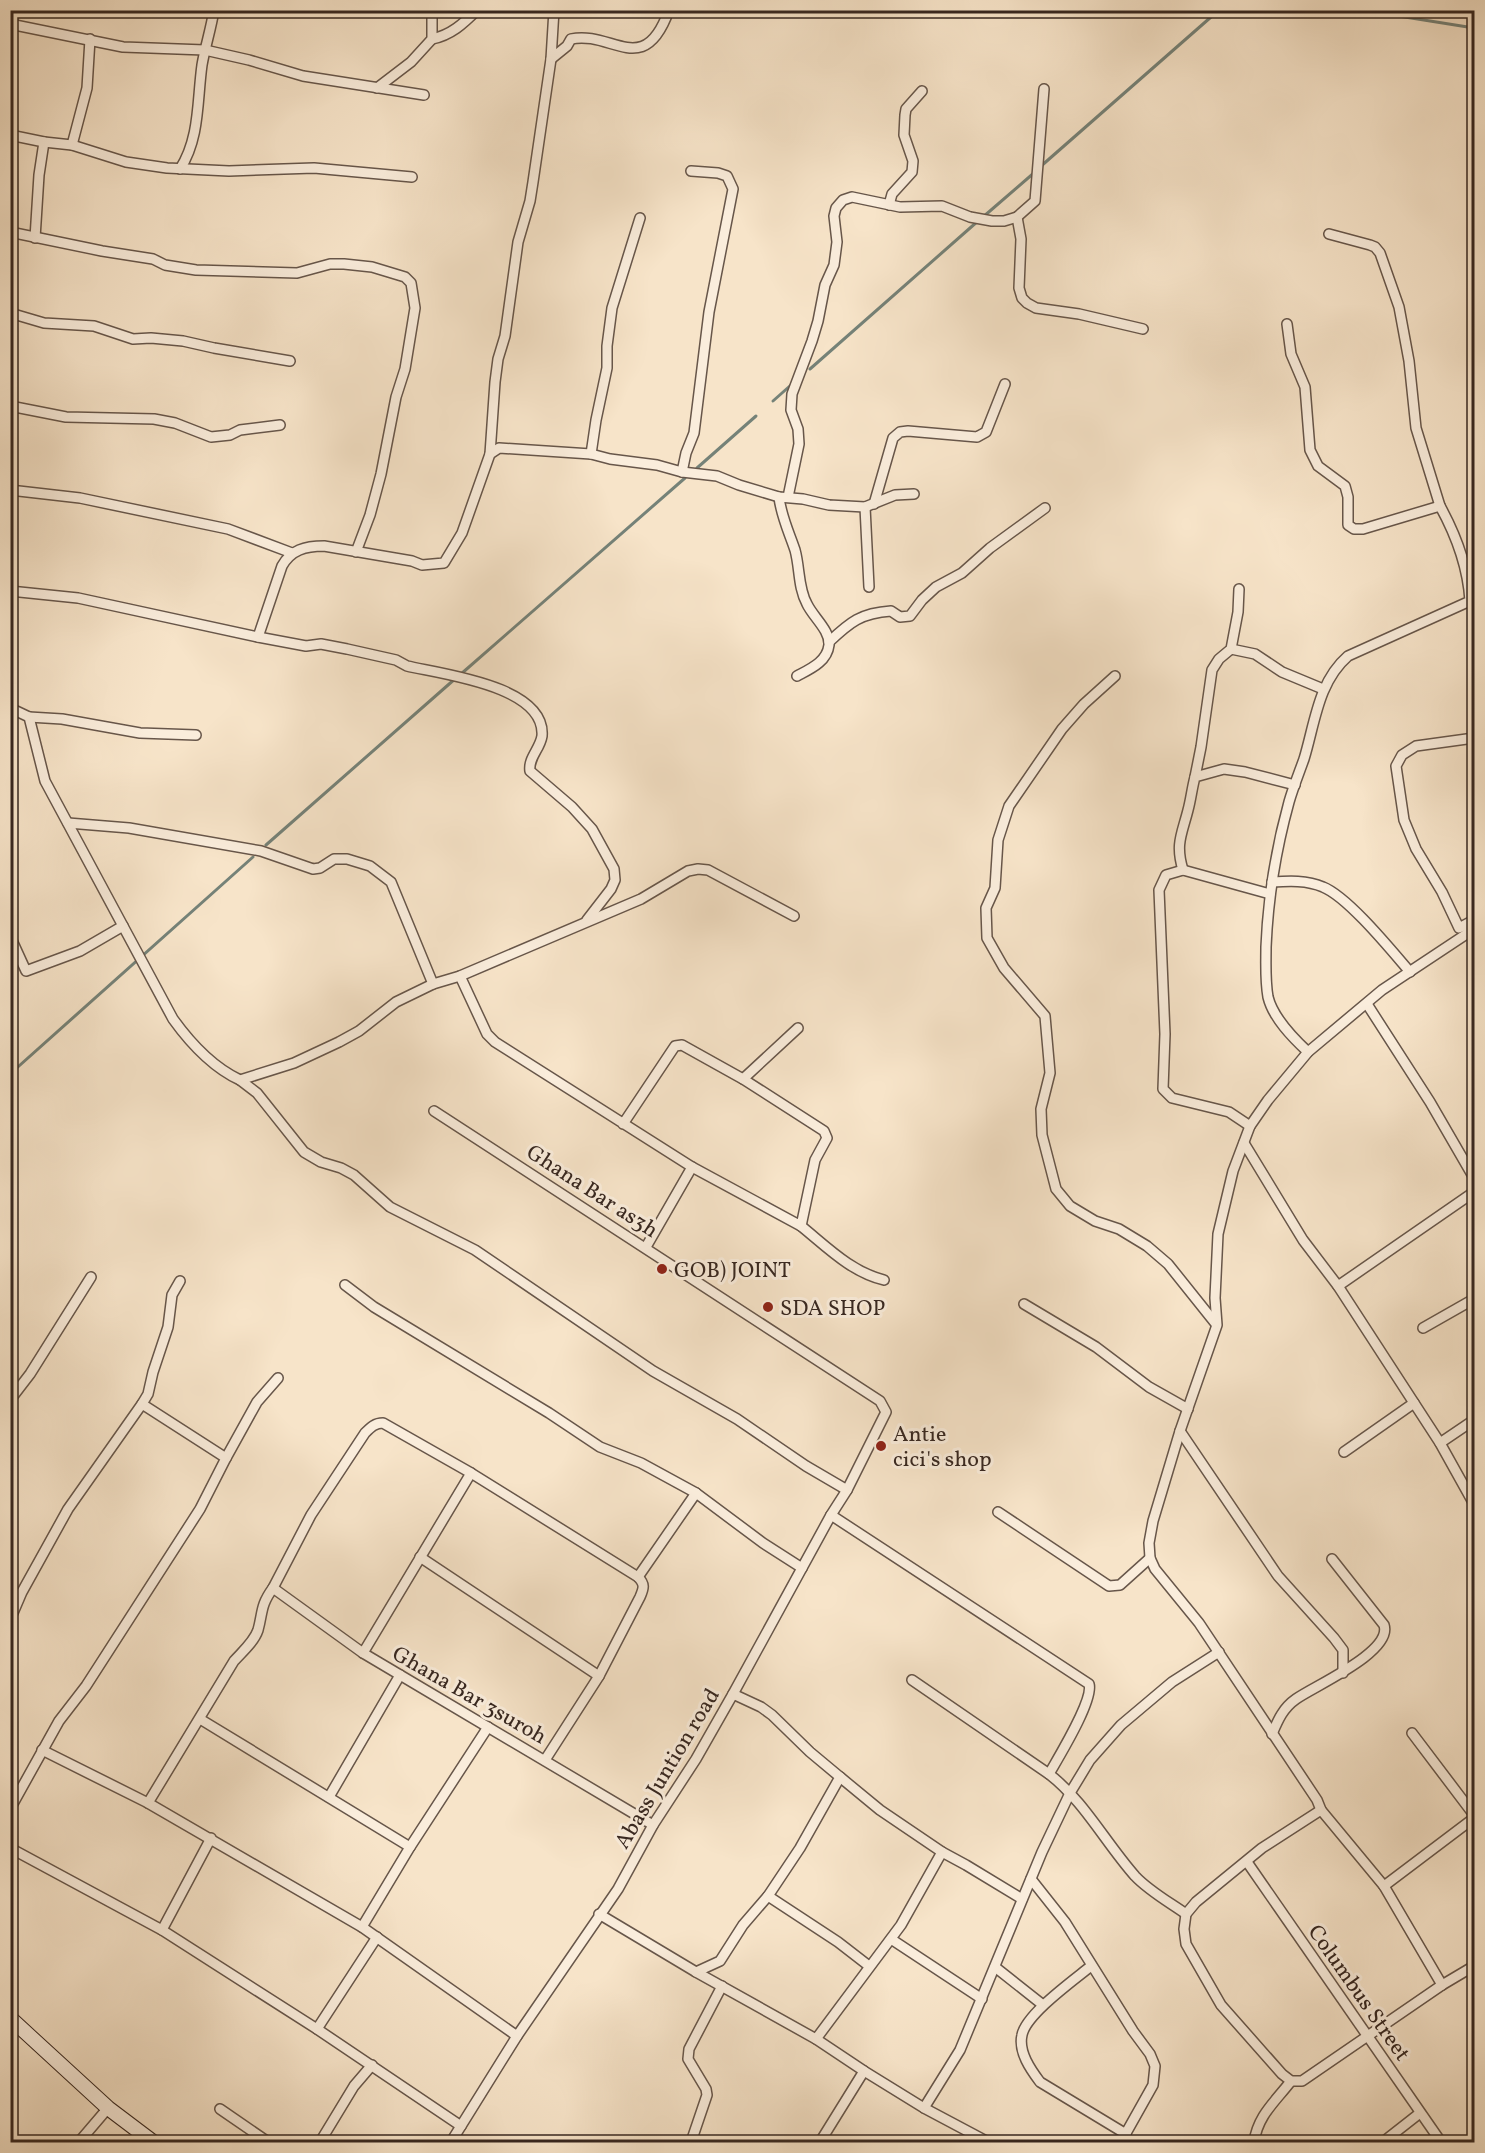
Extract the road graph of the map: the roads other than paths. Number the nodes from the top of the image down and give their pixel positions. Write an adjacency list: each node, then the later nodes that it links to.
1 (214, 10): 11 (street)
2 (432, 10): 9 (street)
3 (477, 10): 9 (street)
4 (554, 10): 7 (street)
5 (669, 10): 10 (street)
6 (10, 24): 8 (street)
7 (553, 35): 10 (street); 12 (street)
8 (90, 39): 11 (street); 19 (street)
9 (432, 39): 13 (street)
10 (572, 39): 12 (street)
11 (205, 50): 13 (street); 20 (street)
12 (551, 59): 36 (street)
13 (377, 88): 16 (street)
14 (1044, 89): 24 (street)
15 (922, 91): 23 (street)
16 (424, 95)
17 (10, 135): 18 (street)
18 (44, 142): 19 (street); 28 (street)
19 (72, 145): 20 (street)
20 (180, 169): 22 (street)
21 (691, 171): 38 (street)
22 (412, 177)
23 (889, 204): 24 (street); 41 (street)
24 (1017, 217): 31 (street)
25 (640, 218): 37 (street)
26 (10, 232): 28 (street)
27 (1329, 234): 43 (street)
28 (35, 238): 45 (street)
29 (10, 313): 32 (street)
30 (1287, 324): 43 (street)
31 (1143, 329)
32 (291, 361)
33 (1005, 384): 42 (street)
34 (10, 406): 35 (street)
35 (280, 425)
36 (490, 454): 37 (street); 45 (street)
37 (591, 454): 38 (street)
38 (682, 472): 41 (street)
39 (10, 490): 46 (street)
40 (914, 494): 42 (street)
41 (783, 497): 42 (street); 52 (street)
42 (870, 505): 47 (street)
43 (1440, 506): 50 (street)
44 (1045, 508): 52 (street)
45 (356, 552): 46 (street)
46 (292, 553): 51 (street)
47 (869, 587)
48 (1239, 589): 53 (street)
49 (10, 591): 51 (street)
50 (1472, 601): 56 (street)
51 (258, 637): 69 (street)
52 (829, 642): 54 (street)
53 (1231, 650): 56 (street); 61 (street)
54 (797, 676)
55 (1115, 676): 99 (street)
56 (1323, 689): 62 (street)
57 (10, 708): 58 (street)
58 (29, 717): 59 (street); 63 (street)
59 (196, 735)
60 (1474, 738): 68 (street)
61 (1195, 777): 62 (street); 64 (street)
62 (1295, 785): 65 (street)
63 (68, 823): 70 (street); 77 (street)
64 (1183, 870): 66 (street); 85 (street)
65 (1272, 882): 66 (street); 75 (street)
66 (1270, 894): 80 (street)
67 (794, 916): 69 (street)
68 (1474, 920)
69 (585, 921): 76 (street)
70 (123, 926): 73 (street); 82 (street)
71 (1474, 926): 72 (street)
72 (1465, 935): 74 (street); 75 (street)
73 (10, 936)
74 (1474, 942)
75 (1410, 972): 78 (street)
76 (460, 976): 77 (street); 84 (street)
77 (433, 984): 82 (street)
78 (1367, 1004): 80 (street); 88 (street)
79 (798, 1028): 81 (street)
80 (1308, 1052): 85 (street)
81 (743, 1079): 84 (street); 90 (street)
82 (240, 1080): 113 (street)
83 (434, 1111): 91 (street, Ghana Bar as3h)
84 (623, 1124): 87 (street)
85 (1250, 1126): 86 (street)
86 (1244, 1143): 96 (street); 99 (street)
87 (692, 1167): 90 (street); 91 (street)
88 (1474, 1178)
89 (1474, 1192): 96 (street)
90 (801, 1226): 93 (street)
91 (646, 1247): 103 (street, Ghana Bar as3h)
92 (91, 1277): 102 (street)
93 (884, 1280)
94 (180, 1281): 105 (street)
95 (345, 1285): 114 (street)
96 (1338, 1286): 104 (street)
97 (1474, 1299): 100 (street)
98 (1023, 1304): 106 (street)
99 (1217, 1325): 106 (street)
100 (1423, 1328)
101 (278, 1378): 111 (street)
102 (10, 1400)
103 (880, 1401): 113 (street, Abass Juntion road)
104 (1414, 1403): 109 (street); 110 (street)
105 (142, 1404): 111 (street); 124 (street)
106 (1188, 1409): 108 (street)
107 (1474, 1420): 109 (street)
108 (1180, 1431): 119 (street); 127 (street)
109 (1440, 1443): 115 (street)
110 (1344, 1452)
111 (226, 1458): 136 (street)
112 (471, 1473): 118 (street); 122 (street); 123 (street)
113 (848, 1490): 117 (street, Abass Juntion road)
114 (696, 1493): 121 (street); 122 (street)
115 (1474, 1504)
116 (998, 1512): 119 (street)
117 (831, 1515): 121 (street, Abass Juntion road); 138 (street)
118 (420, 1557): 126 (street); 129 (street)
119 (1150, 1558): 125 (street)
120 (1332, 1559): 127 (street)
121 (802, 1568): 131 (street, Abass Juntion road)
122 (638, 1577): 129 (street)
123 (273, 1588): 126 (street, Ghana Bar 3suroh); 132 (street)
124 (10, 1620)
125 (1219, 1652): 135 (street); 140 (street)
126 (363, 1653): 128 (street, Ghana Bar 3suroh)
127 (1343, 1673): 135 (street)
128 (400, 1675): 133 (street, Ghana Bar 3suroh); 141 (street)
129 (599, 1676): 137 (street)
130 (912, 1680): 138 (street)
131 (734, 1694): 139 (street); 146 (street, Abass Juntion road)
132 (200, 1719): 141 (street); 142 (street)
133 (488, 1727): 137 (street, Ghana Bar 3suroh); 148 (street)
134 (1412, 1733): 145 (street)
135 (1272, 1734): 144 (street)
136 (42, 1750): 142 (street); 143 (street)
137 (545, 1761): 146 (street, Ghana Bar 3suroh)
138 (1048, 1774): 140 (street)
139 (840, 1777): 150 (street); 154 (street)
140 (1070, 1793): 152 (street); 157 (street)
141 (329, 1797): 148 (street)
142 (148, 1803): 147 (street)
143 (10, 1809)
144 (1321, 1810): 151 (street); 153 (street)
145 (1474, 1817): 153 (street)
146 (653, 1825): 156 (street, Abass Juntion road)
147 (211, 1838): 158 (street); 159 (street)
148 (410, 1847): 158 (street)
149 (10, 1848): 159 (street)
150 (942, 1852): 155 (street); 161 (street)
151 (1246, 1863): 157 (street); 174 (street, Columbus Street)
152 (1031, 1879): 155 (street); 163 (street)
153 (1384, 1886): 167 (street)
154 (768, 1896): 162 (street); 166 (street)
155 (1022, 1899): 165 (street)
156 (599, 1914): 166 (street); 173 (street, Abass Juntion road)
157 (1186, 1914): 178 (street)
158 (362, 1927): 160 (street)
159 (162, 1930): 172 (street)
160 (377, 1937): 172 (street); 173 (street)
161 (891, 1939): 162 (street); 169 (street)
162 (869, 1965): 175 (street)
163 (1091, 1966): 170 (street); 184 (street)
164 (1474, 1966): 167 (street)
165 (995, 1967): 169 (street); 170 (street)
166 (696, 1972): 168 (street)
167 (1442, 1985): 174 (street)
168 (722, 1986): 175 (street); 190 (street)
169 (982, 1999): 180 (street)
170 (1044, 2005): 184 (street)
171 (10, 2018): 179 (street)
172 (317, 2029): 176 (street)
173 (517, 2036): 183 (street, Abass Juntion road)
174 (1366, 2036): 178 (street); 182 (street, Columbus Street)
175 (816, 2039): 177 (street)
176 (372, 2065): 183 (street); 188 (street)
177 (864, 2071): 180 (street); 191 (street)
178 (1291, 2081): 193 (street)
179 (108, 2108): 185 (street); 186 (street)
180 (924, 2108): 192 (street)
181 (220, 2109): 187 (street)
182 (1420, 2113): 194 (street); 195 (street, Columbus Street)
183 (461, 2126): 189 (street, Abass Juntion road)
184 (1123, 2138)
185 (79, 2142)
186 (153, 2142)
187 (268, 2142)
188 (320, 2142)
189 (451, 2142)
190 (691, 2142)
191 (820, 2142)
192 (988, 2142)
193 (1254, 2142)
194 (1383, 2142)
195 (1441, 2142)

